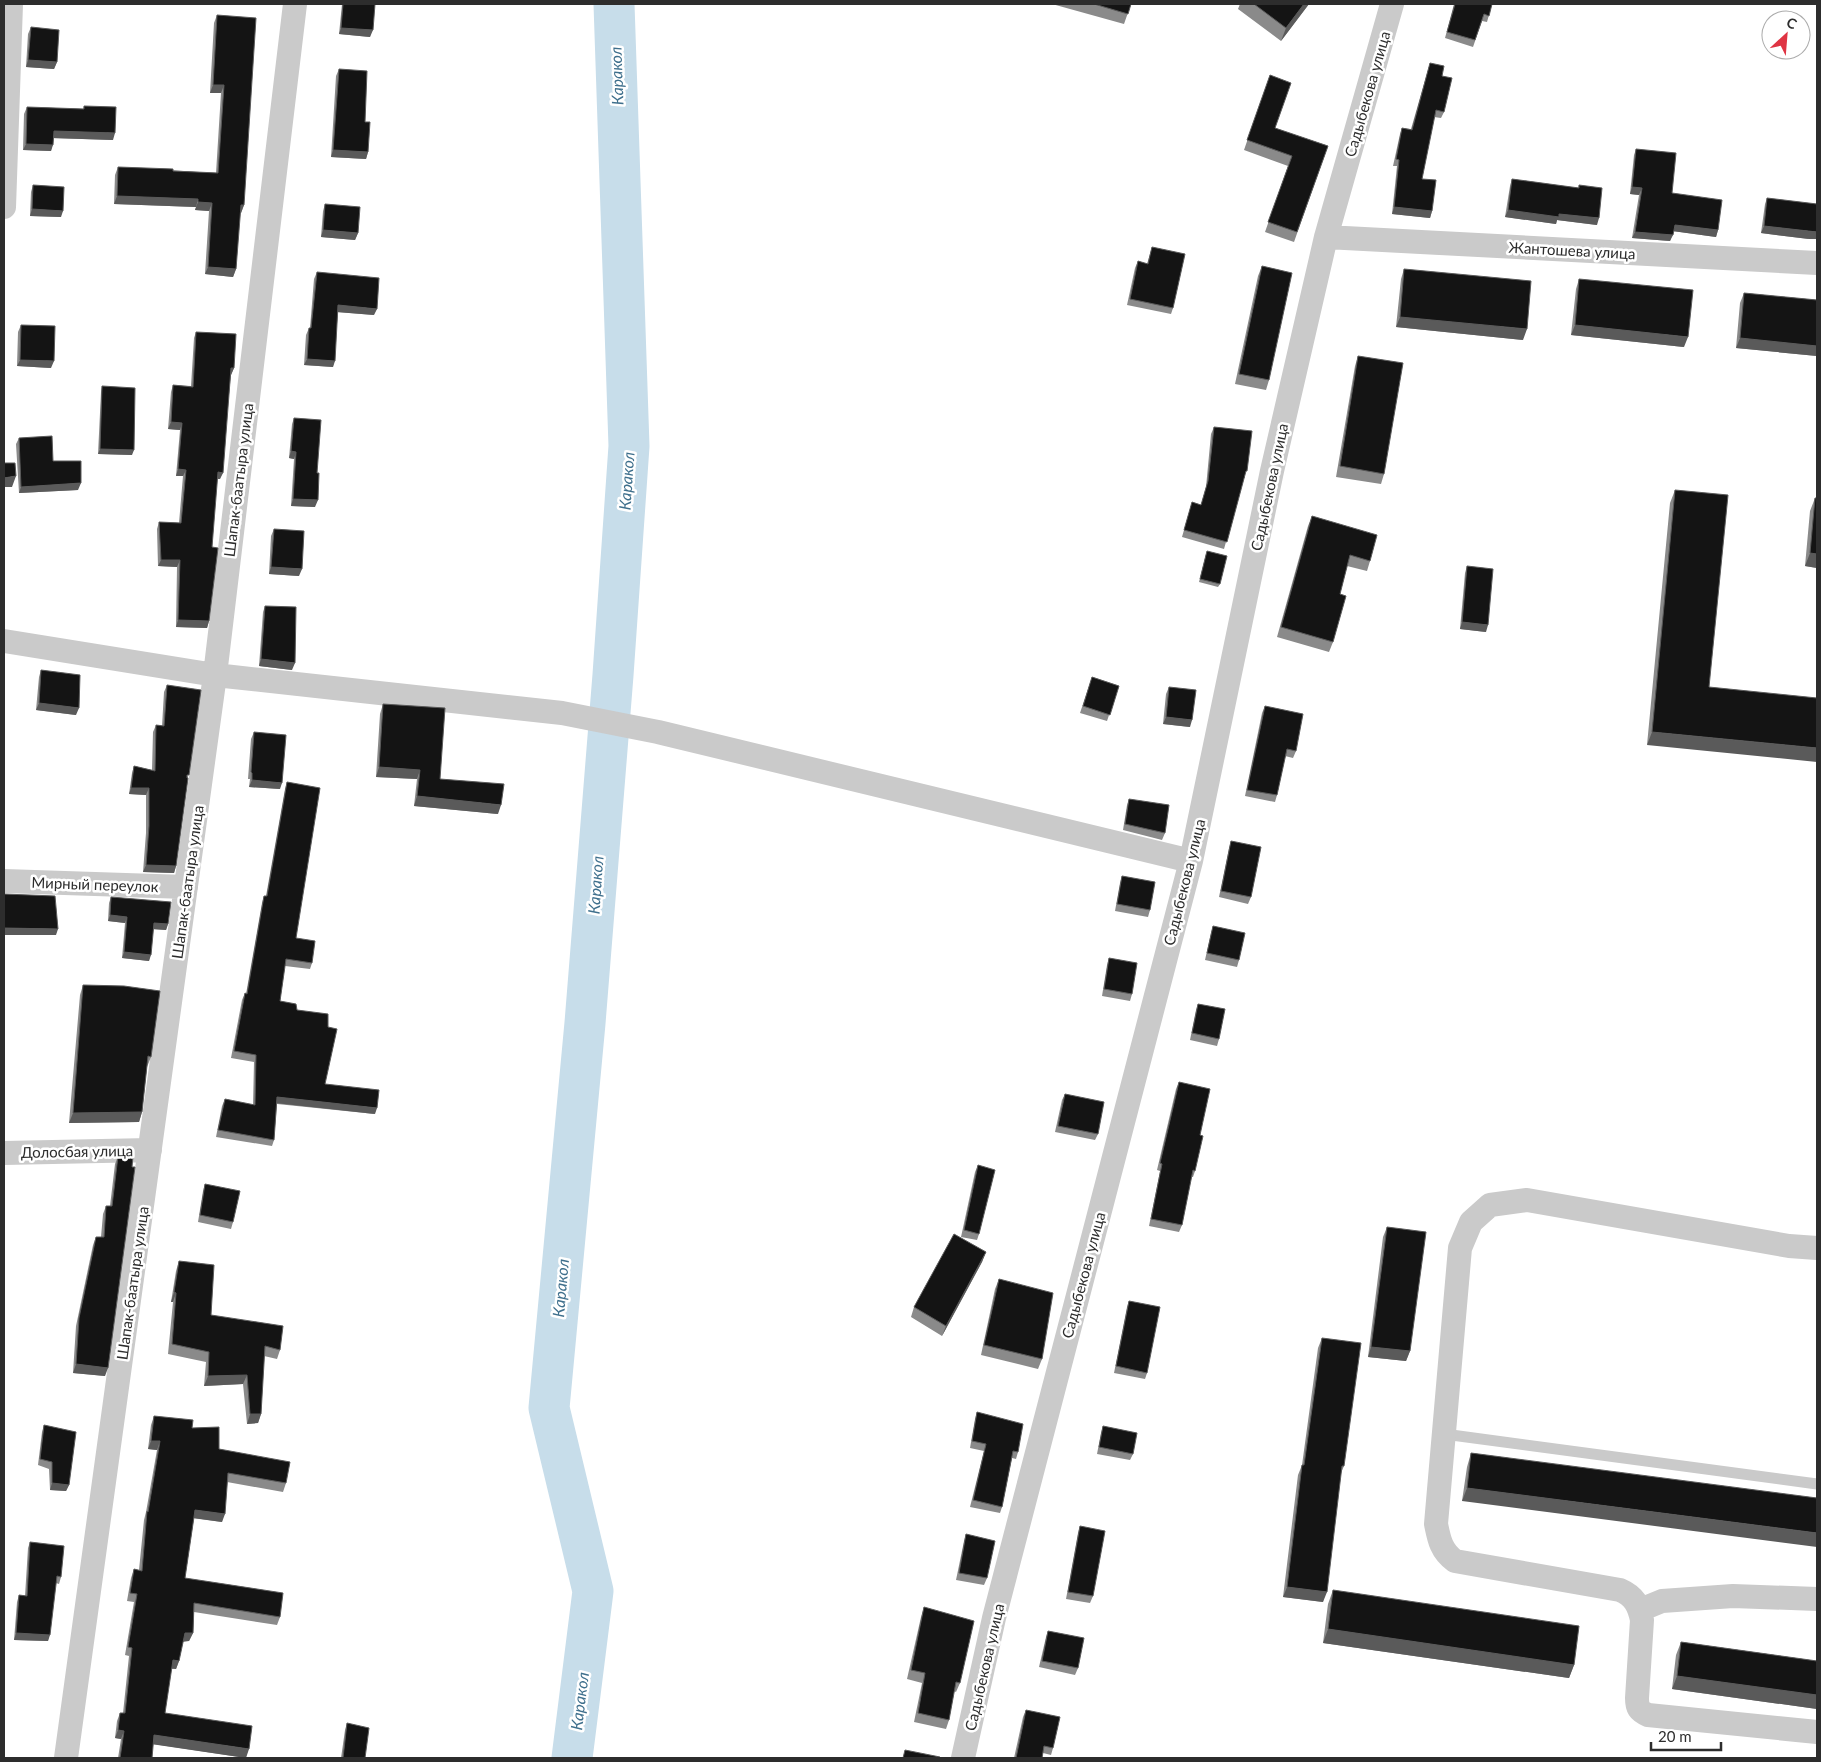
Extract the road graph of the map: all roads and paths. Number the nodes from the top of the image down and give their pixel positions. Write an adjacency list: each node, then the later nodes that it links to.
1 (11, 4): 4 (street)
2 (296, 4): 8 (street, Шапак-баатыра улица)
3 (1392, 4): 5 (street, Садыбекова улица)
4 (4, 207)
5 (1326, 237): 6 (street, Жантошева улица); 9 (street, Садыбекова улица)
6 (1817, 263)
7 (4, 641): 8 (street)
8 (214, 675): 9 (street); 11 (street, Шапак-баатыра улица)
9 (1191, 860): 21 (street, Садыбекова улица)
10 (4, 881): 11 (street, Мирный переулок)
11 (186, 887): 12 (street, Шапак-баатыра улица)
12 (150, 1150): 13 (street, Долосбая улица); 20 (street, Шапак-баатыра улица)
13 (4, 1153)
14 (1817, 1248): 15 (street)
15 (1444, 1434): 16 (lane); 18 (street)
16 (1817, 1484)
17 (1817, 1599): 18 (street)
18 (1640, 1610): 19 (street)
19 (1817, 1732)
20 (66, 1758)
21 (963, 1758)

